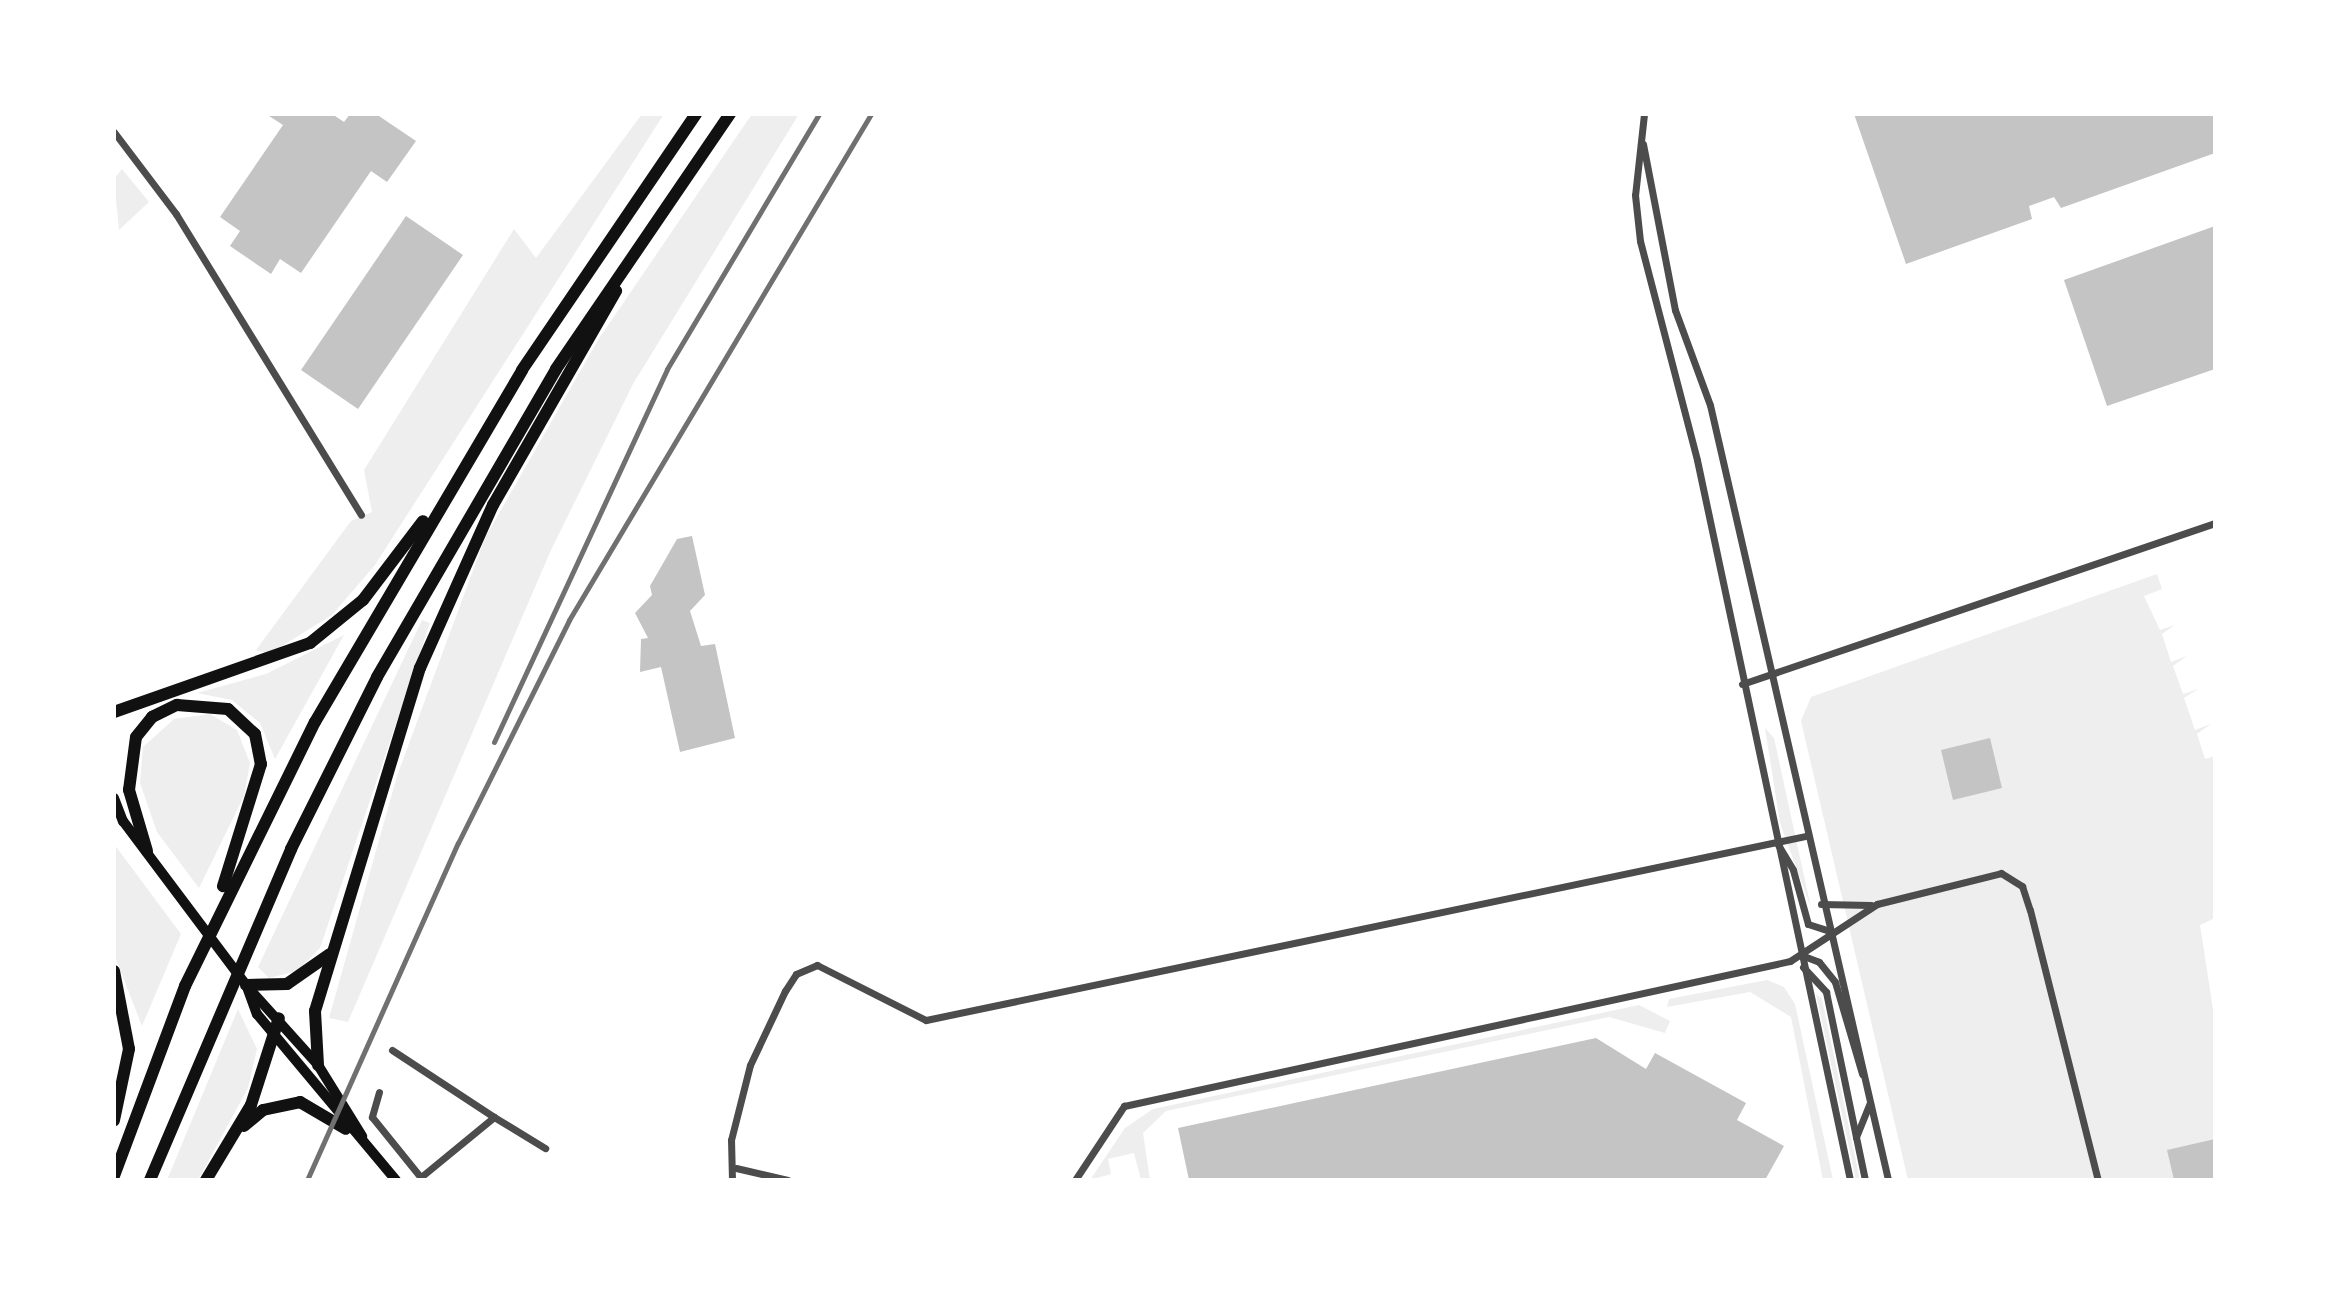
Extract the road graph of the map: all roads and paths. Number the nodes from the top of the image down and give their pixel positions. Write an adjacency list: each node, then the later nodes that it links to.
1 (696, 114): 7 (highway)
2 (730, 114): 6 (highway)
3 (1644, 114): 5 (street)
4 (114, 132): 8 (street)
5 (1643, 139): 10 (street); 11 (street)
6 (665, 205): 21 (highway); 45 (highway)
7 (463, 467): 12 (highway); 27 (highway)
8 (361, 515)
9 (2215, 523): 10 (street)
10 (1768, 678): 11 (street); 15 (street)
11 (1742, 684): 16 (street)
12 (115, 712)
13 (114, 798): 14 (main road)
14 (118, 818): 17 (main road)
15 (1805, 836): 16 (street); 18 (street)
16 (1776, 842): 20 (street); 22 (street); 42 (street)
17 (147, 851): 26 (main road); 27 (highway)
18 (1821, 904): 19 (street); 20 (street)
19 (1877, 904): 20 (street); 54 (street)
20 (1827, 930): 22 (street); 32 (street)
21 (332, 952): 26 (highway); 31 (highway)
22 (1801, 955): 23 (street); 24 (street); 32 (street)
23 (1790, 961): 24 (street); 50 (street)
24 (1804, 967): 40 (street); 51 (street)
25 (114, 971): 36 (highway)
26 (246, 985): 28 (main road); 29 (main road)
27 (185, 986): 43 (highway)
28 (279, 1018): 29 (highway); 31 (main road)
29 (276, 1037): 37 (main road); 38 (highway)
30 (392, 1050): 35 (street)
31 (318, 1065): 39 (main road)
32 (1869, 1090): 34 (street)
33 (379, 1092): 44 (street)
34 (1871, 1101): 40 (street); 53 (street)
35 (494, 1117): 41 (street); 44 (street)
36 (114, 1120)
37 (346, 1129): 38 (highway); 39 (main road)
38 (235, 1134): 46 (highway)
39 (362, 1136): 47 (main road)
40 (1856, 1137): 52 (street)
41 (545, 1148)
42 (736, 1168): 48 (street); 49 (street)
43 (114, 1176)
44 (422, 1178)
45 (150, 1180)
46 (206, 1180)
47 (396, 1180)
48 (732, 1180)
49 (788, 1180)
50 (1075, 1180)
51 (1850, 1180)
52 (1865, 1180)
53 (1888, 1180)
54 (2098, 1180)

